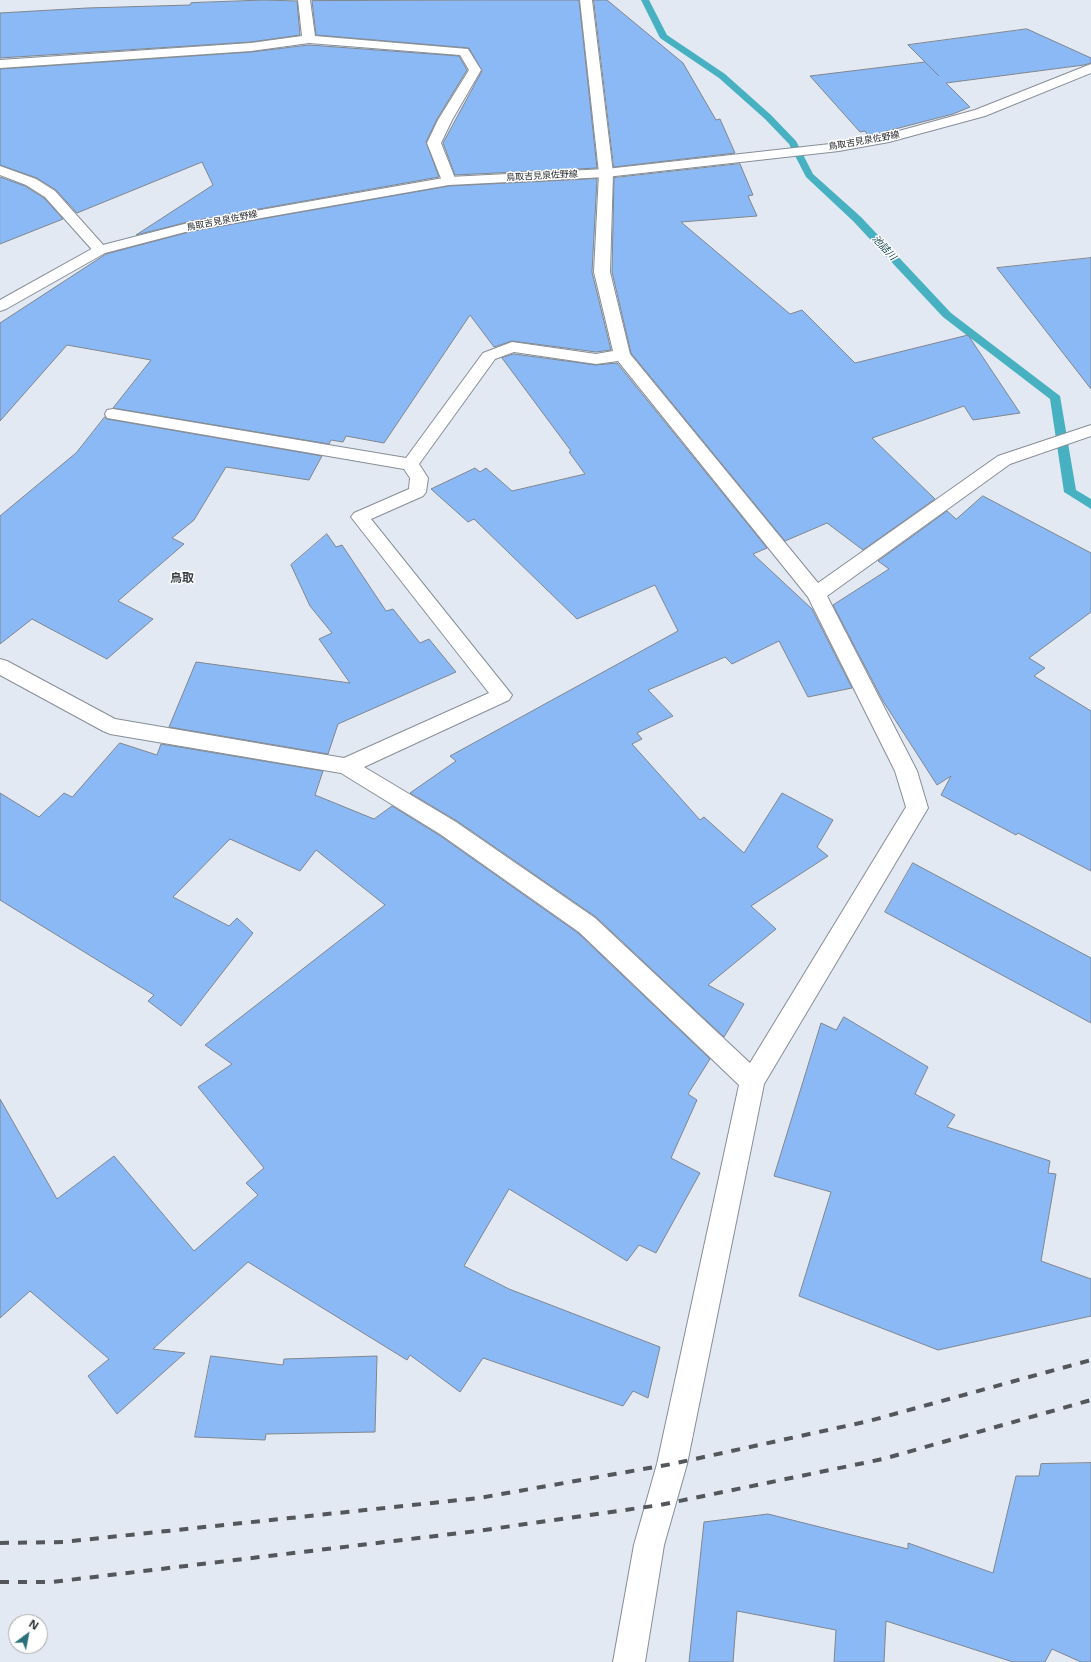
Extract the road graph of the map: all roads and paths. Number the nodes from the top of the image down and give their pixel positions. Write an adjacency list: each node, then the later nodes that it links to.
1 (304, 0): 3 (street)
2 (586, 0): 7 (street)
3 (309, 39): 4 (street); 8 (street)
4 (0, 64)
5 (1091, 68): 7 (street, 鳥取吉見泉佐野線)
6 (0, 170): 9 (street)
7 (606, 173): 8 (street, 鳥取吉見泉佐野線); 11 (street)
8 (449, 180): 9 (street, 鳥取吉見泉佐野線)
9 (100, 250): 10 (street, 鳥取吉見泉佐野線)
10 (0, 306)
11 (622, 355): 14 (street); 15 (street)
12 (113, 414): 14 (street)
13 (1091, 430): 15 (street)
14 (410, 464): 17 (street)
15 (816, 594): 18 (street)
16 (0, 666): 17 (street)
17 (346, 766): 18 (street)
18 (752, 1081): 19 (street)
19 (629, 1662)

